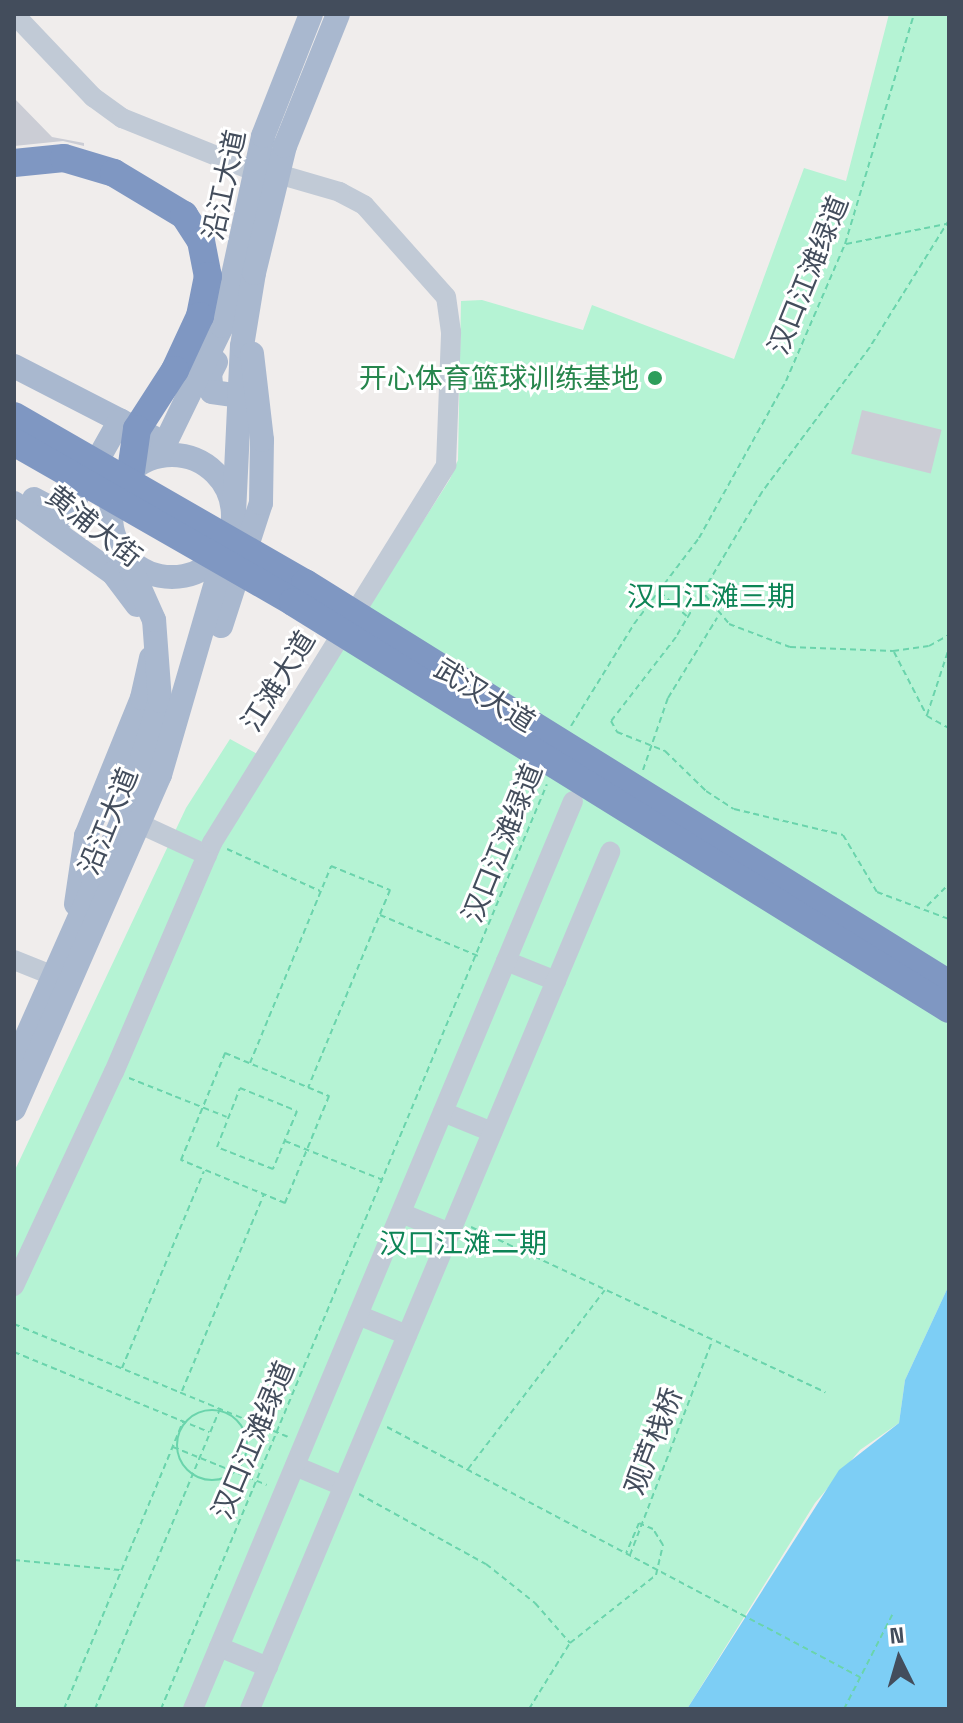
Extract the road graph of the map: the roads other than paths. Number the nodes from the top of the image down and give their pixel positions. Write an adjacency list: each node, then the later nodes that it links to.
1 (14, 14): 5 (street, 江滩大道)
2 (311, 14): 5 (main road, 沿江大道)
3 (338, 14): 5 (main road, 沿江大道)
4 (14, 163): 12 (highway)
5 (266, 173): 6 (main road, 沿江大道); 7 (main road, 沿江大道); 28 (street, 江滩大道)
6 (246, 314): 10 (main road); 25 (main road)
7 (222, 326): 10 (main road); 15 (main road, 沿江大道)
8 (14, 366): 12 (main road)
9 (14, 394): 14 (highway)
10 (239, 396): 21 (main road)
11 (14, 416): 14 (highway, 武汉大道)
12 (128, 424): 15 (main road); 17 (highway); 19 (main road)
13 (14, 442): 18 (highway, 武汉大道)
14 (74, 450): 34 (highway, 武汉大道)
15 (163, 450): 17 (main road); 21 (main road)
16 (14, 457): 18 (highway)
17 (131, 471): 23 (main road)
18 (87, 481): 35 (highway, 武汉大道)
19 (14, 489)
20 (14, 503): 24 (main road, 黄浦大街)
21 (234, 514): 22 (main road)
22 (227, 545): 23 (main road); 25 (main road, 沿江大道)
23 (126, 557): 24 (main road, 沿江大道)
24 (154, 632): 32 (main road, 沿江大道)
25 (176, 731): 27 (main road, 沿江大道)
26 (573, 801): 31 (street)
27 (143, 818): 28 (street); 37 (main road, 沿江大道)
28 (210, 848): 42 (street, 江滩大道)
29 (610, 852): 33 (street)
30 (14, 960): 32 (street)
31 (506, 961): 33 (street); 38 (street)
32 (54, 976): 36 (main road, 沿江大道)
33 (556, 981): 39 (street)
34 (949, 984)
35 (949, 1009)
36 (14, 1065)
37 (14, 1109)
38 (443, 1112): 39 (street); 40 (street)
39 (492, 1132): 41 (street)
40 (401, 1213): 41 (street); 43 (street)
41 (460, 1230): 44 (street)
42 (14, 1286)
43 (358, 1315): 44 (street); 45 (street)
44 (407, 1335): 46 (street)
45 (295, 1466): 46 (street); 47 (street)
46 (343, 1486): 48 (street)
47 (219, 1647): 48 (street); 49 (street)
48 (268, 1667): 50 (street)
49 (193, 1709)
50 (250, 1709)

